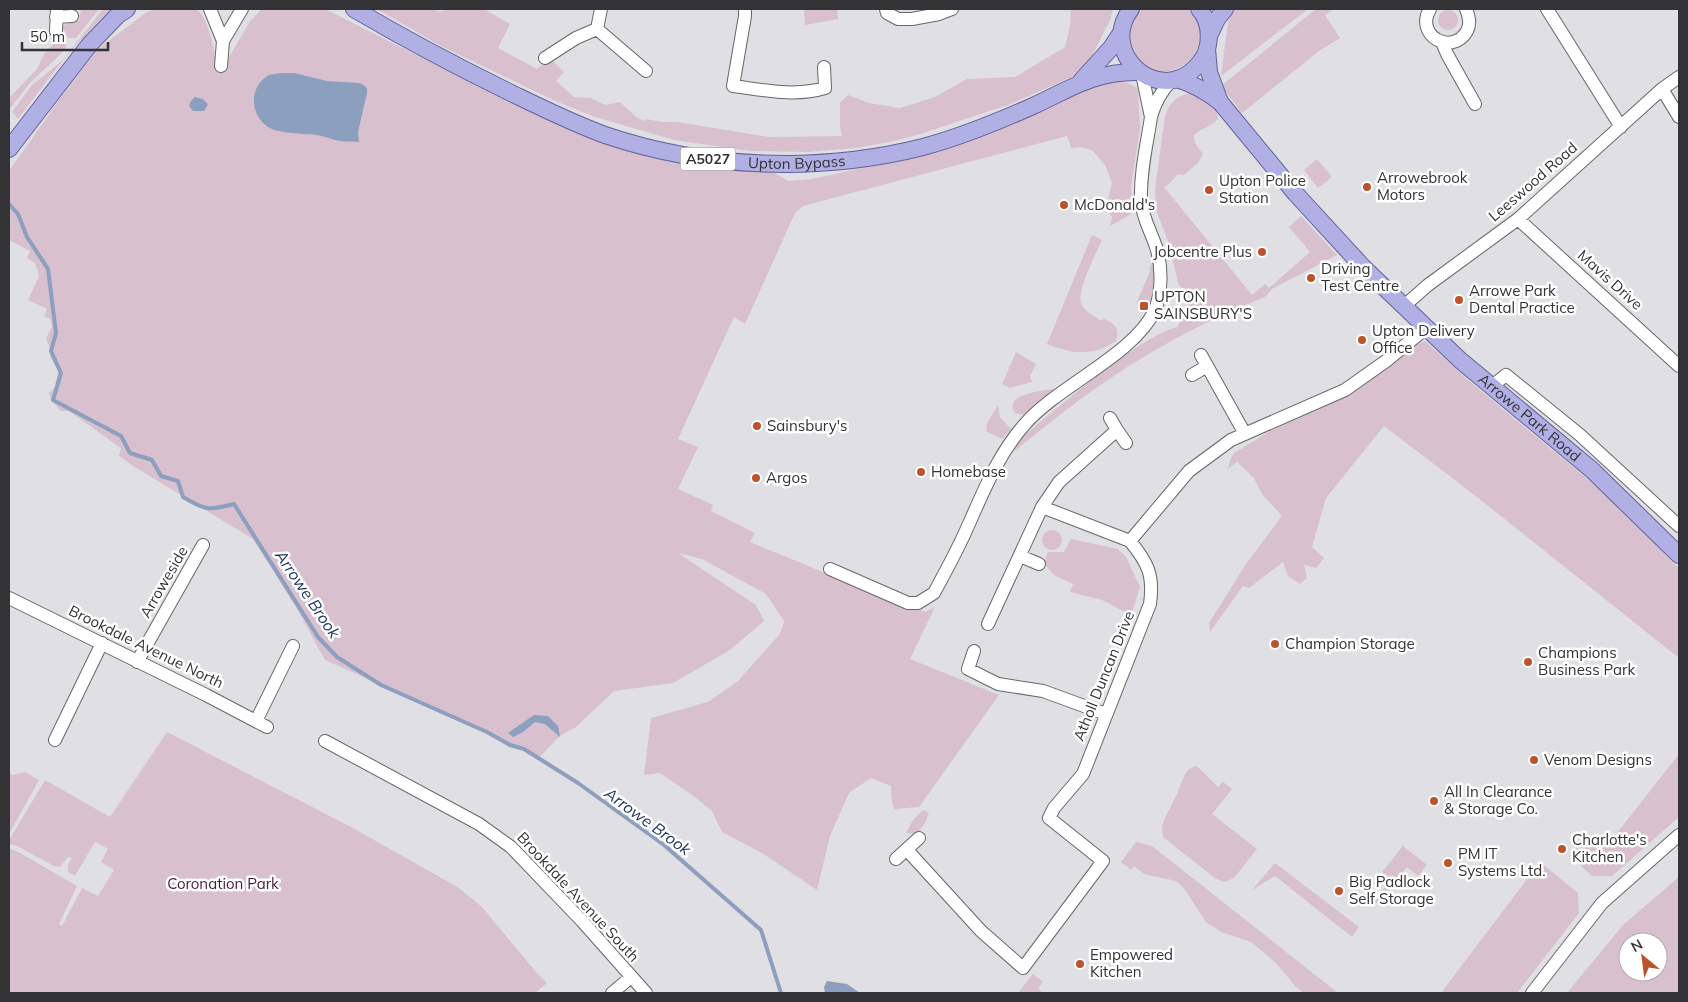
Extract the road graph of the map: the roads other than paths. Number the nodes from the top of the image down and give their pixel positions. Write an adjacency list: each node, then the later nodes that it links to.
1 (127, 9): 36 (main road)
2 (210, 9): 19 (street)
3 (242, 9): 19 (street)
4 (354, 9): 29 (main road, Upton Bypass / A5027)
5 (601, 9): 17 (street)
6 (745, 9): 24 (street)
7 (886, 9): 8 (street)
8 (952, 9)
9 (1199, 9): 21 (main road, Arrowe Park Road)
10 (1225, 9): 21 (main road)
11 (1430, 9): 20 (street)
12 (1466, 9): 20 (street)
13 (1547, 9): 35 (street)
14 (56, 13): 15 (street); 18 (street)
15 (72, 16)
16 (1125, 18): 26 (main road); 29 (main road, Upton Bypass / A5027)
17 (597, 29): 22 (street); 25 (street)
18 (56, 32)
19 (223, 41): 23 (street)
20 (1442, 42): 32 (street)
21 (1208, 43): 28 (main road); 31 (main road, Arrowe Park Road)
22 (545, 58)
23 (221, 66)
24 (824, 67)
25 (646, 71)
26 (1140, 73): 28 (main road, Upton Bypass); 29 (main road, Upton Bypass / A5027); 33 (street)
27 (1679, 77): 30 (street, Leeswood Road)
28 (1175, 79): 31 (main road, Arrowe Park Road); 33 (street)
29 (1080, 82)
30 (1662, 89): 34 (street); 35 (street, Leeswood Road)
31 (1220, 102): 38 (main road, Arrowe Park Road)
32 (1476, 104)
33 (1150, 117): 54 (street)
34 (1679, 117)
35 (1621, 127): 37 (street, Leeswood Road)
36 (11, 142)
37 (1518, 219): 38 (street, Leeswood Road); 40 (street, Mavis Drive)
38 (1404, 306): 39 (main road, Arrowe Park Road)
39 (1426, 328): 42 (main road, Arrowe Park Road); 45 (street)
40 (1679, 366)
41 (1192, 375): 45 (street)
42 (1492, 386): 48 (street); 51 (main road, Arrowe Park Road)
43 (1110, 418): 44 (street)
44 (1117, 430): 46 (street); 47 (street)
45 (1245, 434): 49 (street)
46 (1126, 443)
47 (1042, 508): 49 (street); 52 (street)
48 (1679, 526)
49 (1130, 541): 61 (street, Atholl Duncan Drive)
50 (203, 545): 60 (street, Arroweside)
51 (1679, 555)
52 (1020, 556): 53 (street); 56 (street)
53 (1039, 564)
54 (830, 569)
55 (9, 598): 57 (street, Brookdale Avenue North)
56 (988, 624)
57 (102, 643): 60 (street, Brookdale Avenue North); 62 (street)
58 (293, 646): 60 (street, Brookdale Avenue North)
59 (974, 651): 61 (street)
60 (137, 662)
61 (1106, 714): 66 (street, Atholl Duncan Drive)
62 (54, 740)
63 (325, 741): 68 (street, Brookdale Avenue South)
64 (1679, 835): 71 (street)
65 (919, 838): 66 (street)
66 (907, 850): 67 (street)
67 (896, 859)
68 (631, 977): 69 (street); 70 (street, Brookdale Avenue South)
69 (612, 993)
70 (646, 993)
71 (1532, 993)

